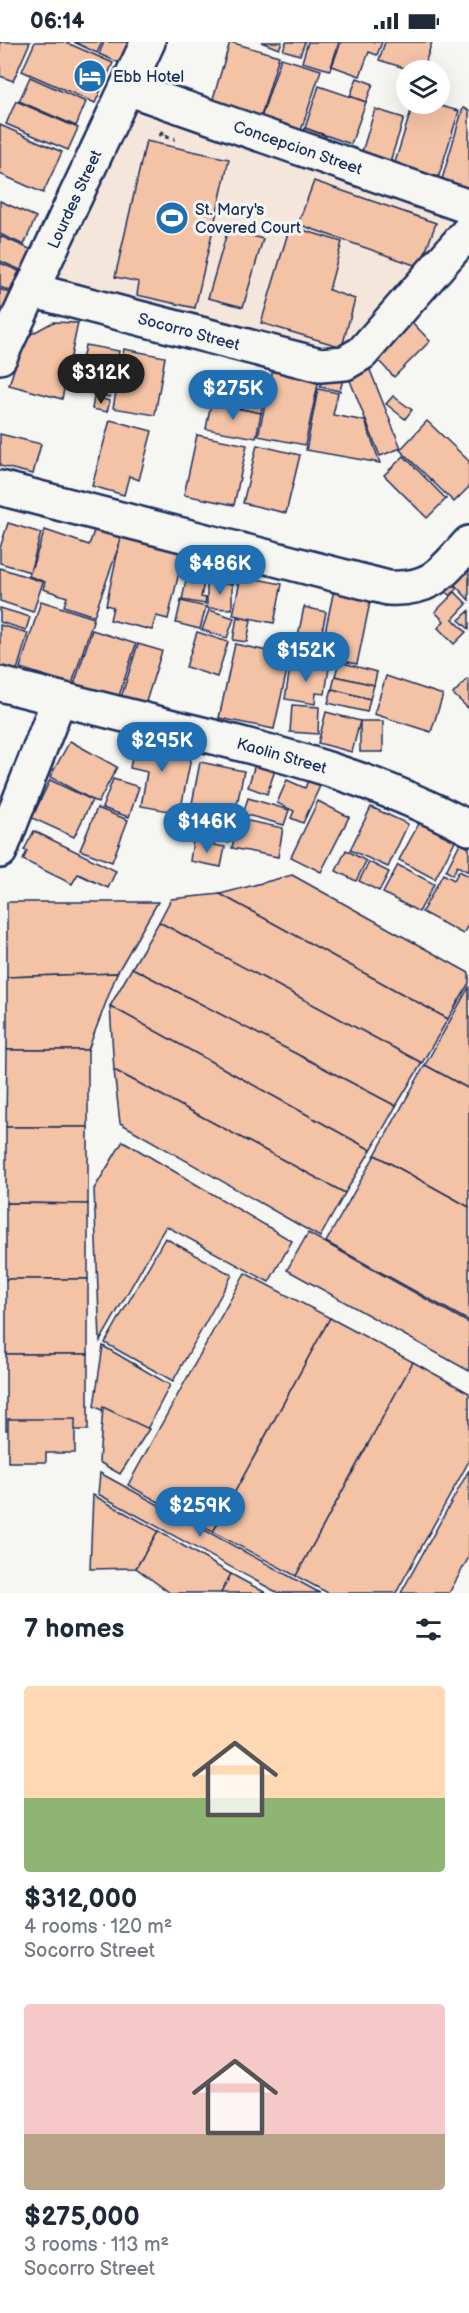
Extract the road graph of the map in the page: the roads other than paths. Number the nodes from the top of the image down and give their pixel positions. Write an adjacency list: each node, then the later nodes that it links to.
1 (148, 42): 2 (street, Lourdes Street)
2 (127, 88): 3 (street, Concepcion Street); 5 (street, Lourdes Street)
3 (469, 207)
4 (469, 231): 5 (street, Socorro Street)
5 (31, 290): 6 (street, Lourdes Street)
6 (0, 357)
7 (0, 488): 8 (street)
8 (469, 543)
9 (0, 684): 10 (street, Kaolin Street)
10 (59, 699): 11 (street, Kaolin Street); 12 (street)
11 (464, 817)
12 (0, 851)

